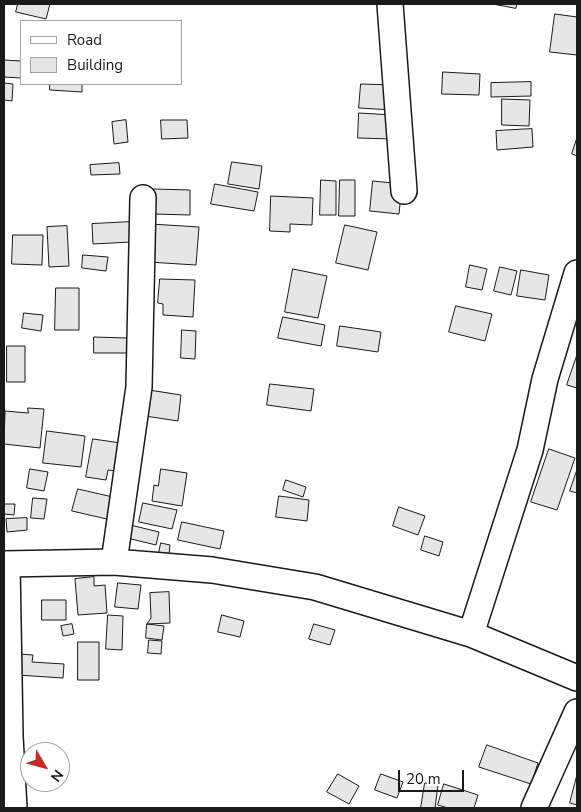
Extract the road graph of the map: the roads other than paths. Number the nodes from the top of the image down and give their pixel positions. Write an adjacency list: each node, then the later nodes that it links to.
1 (390, 4): 2 (street)
2 (404, 191)
3 (143, 198): 5 (street)
4 (577, 273): 7 (street)
5 (114, 562): 6 (street); 7 (street)
6 (5, 564): 10 (street)
7 (471, 634): 8 (street)
8 (577, 678)
9 (577, 712): 11 (street)
10 (14, 808)
11 (534, 808)

